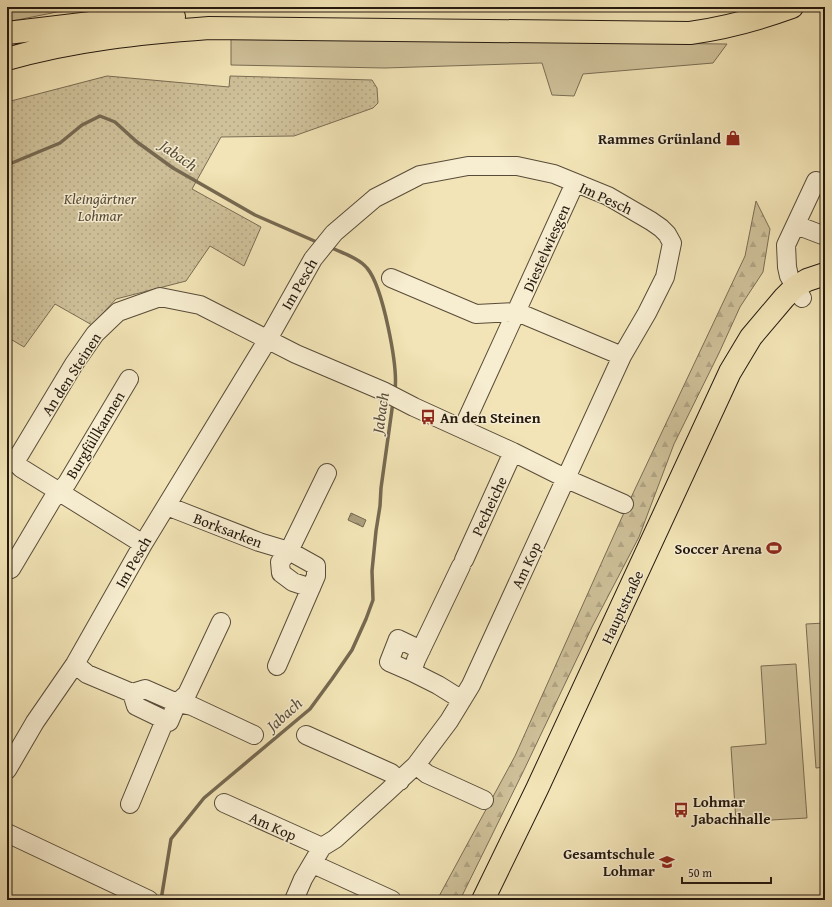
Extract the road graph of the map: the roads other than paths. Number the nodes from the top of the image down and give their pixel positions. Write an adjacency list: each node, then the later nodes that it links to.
1 (752, 7): 4 (main road)
2 (792, 7): 4 (main road)
3 (208, 22): 4 (main road); 5 (main road); 6 (main road)
4 (240, 22)
5 (7, 33)
6 (7, 59)
7 (575, 183): 15 (street, Diestelwiesgen); 16 (street, Im Pesch); 17 (street, Im Pesch)
8 (825, 183): 9 (street)
9 (796, 225): 10 (street); 14 (street)
10 (825, 236)
11 (825, 274): 14 (main road)
12 (391, 278): 15 (street)
13 (825, 288): 14 (main road)
14 (798, 292): 54 (main road, Hauptstraße)
15 (517, 312): 17 (street); 19 (street, Diestelwiesgen)
16 (268, 339): 19 (street, An den Steinen); 21 (street, An den Steinen); 26 (street, Im Pesch)
17 (622, 356): 23 (street, Am Kop)
18 (129, 379): 24 (street, Burgfüllkannen)
19 (463, 428): 20 (street, An den Steinen)
20 (513, 452): 23 (street, An den Steinen); 32 (street, Pecheiche)
21 (11, 462): 24 (street, Burgfüllkannen)
22 (327, 472): 28 (street)
23 (567, 479): 25 (street, An den Steinen); 37 (street, Am Kop)
24 (61, 492): 27 (street, Burgfüllkannen); 29 (street, Burgfüllkannen)
25 (624, 504)
26 (167, 506): 27 (street, Im Pesch); 28 (street, Borksarken)
27 (143, 544): 33 (street, Im Pesch)
28 (289, 551): 30 (street, Borksarken); 30 (street)
29 (11, 569)
30 (311, 588): 34 (street, Borksarken)
31 (221, 622): 38 (street)
32 (421, 650): 35 (street, Pecheiche); 35 (street)
33 (75, 664): 36 (street); 43 (street, Im Pesch)
34 (277, 666)
35 (412, 672): 37 (street)
36 (132, 693): 38 (street); 39 (street)
37 (462, 700): 42 (street, Am Kop)
38 (177, 703): 39 (street); 40 (street)
39 (165, 720): 47 (street)
40 (254, 735)
41 (306, 735): 44 (street)
42 (416, 765): 44 (street, Am Kop); 45 (street)
43 (7, 770)
44 (400, 781): 49 (street, Am Kop)
45 (484, 800)
46 (224, 803): 49 (street, Am Kop)
47 (130, 804)
48 (7, 833): 51 (street)
49 (322, 848): 50 (street, Am Kop)
50 (313, 864): 52 (street, Am Kop); 53 (street)
51 (148, 900)
52 (294, 900)
53 (392, 900)
54 (483, 900)

